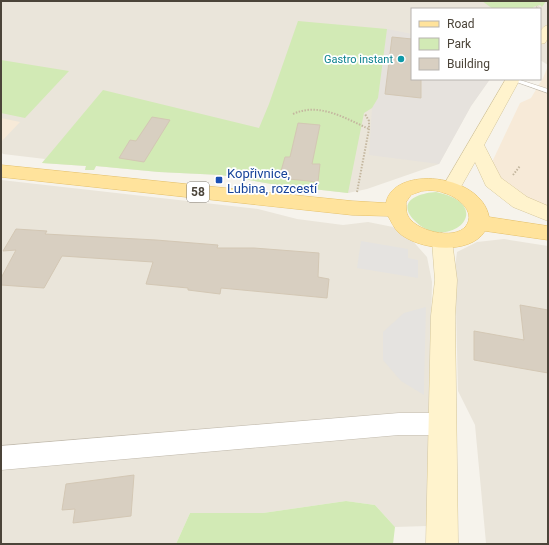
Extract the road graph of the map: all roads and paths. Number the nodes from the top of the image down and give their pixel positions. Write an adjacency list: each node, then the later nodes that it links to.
1 (548, 29): 2 (main road)
2 (541, 39)
3 (511, 80): 9 (main road)
4 (515, 80): 5 (lane)
5 (548, 91)
6 (293, 114): 8 (path)
7 (365, 114): 8 (path)
8 (368, 129): 12 (path)
9 (476, 145): 11 (main road); 14 (main road)
10 (1, 171): 12 (main road, 58)
11 (451, 188): 13 (main road); 15 (main road)
12 (352, 208): 13 (main road, 58)
13 (395, 210): 17 (main road)
14 (548, 214)
15 (479, 223): 16 (main road); 17 (main road)
16 (548, 233)
17 (442, 241): 18 (main road)
18 (442, 424): 19 (street); 20 (main road)
19 (1, 458)
20 (442, 544)

